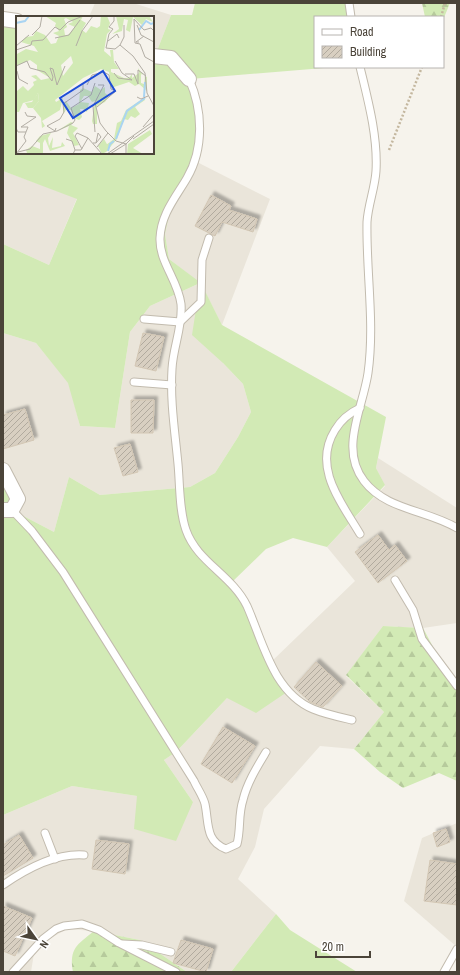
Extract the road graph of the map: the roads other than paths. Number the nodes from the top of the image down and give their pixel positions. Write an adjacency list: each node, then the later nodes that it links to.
1 (349, 3): 2 (lane)
2 (351, 16)
3 (3, 19): 4 (street)
4 (16, 21)
5 (154, 56): 7 (street)
6 (360, 68): 13 (lane)
7 (189, 79): 10 (lane)
8 (209, 238): 10 (lane)
9 (144, 319): 10 (lane)
10 (180, 322): 12 (lane)
11 (134, 382): 12 (lane)
12 (172, 385): 20 (lane)
13 (360, 408): 16 (lane); 17 (lane)
14 (3, 470): 15 (street)
15 (8, 510): 21 (lane)
16 (457, 528)
17 (360, 534)
18 (394, 580): 19 (lane)
19 (457, 686)
20 (352, 720)
21 (266, 752)
22 (45, 833): 24 (lane)
23 (84, 854): 24 (lane)
24 (55, 859): 25 (lane)
25 (3, 885)
26 (119, 943): 28 (lane); 29 (lane); 30 (lane)
27 (457, 949): 31 (lane)
28 (171, 952)
29 (13, 972)
30 (176, 972)
31 (444, 972)

